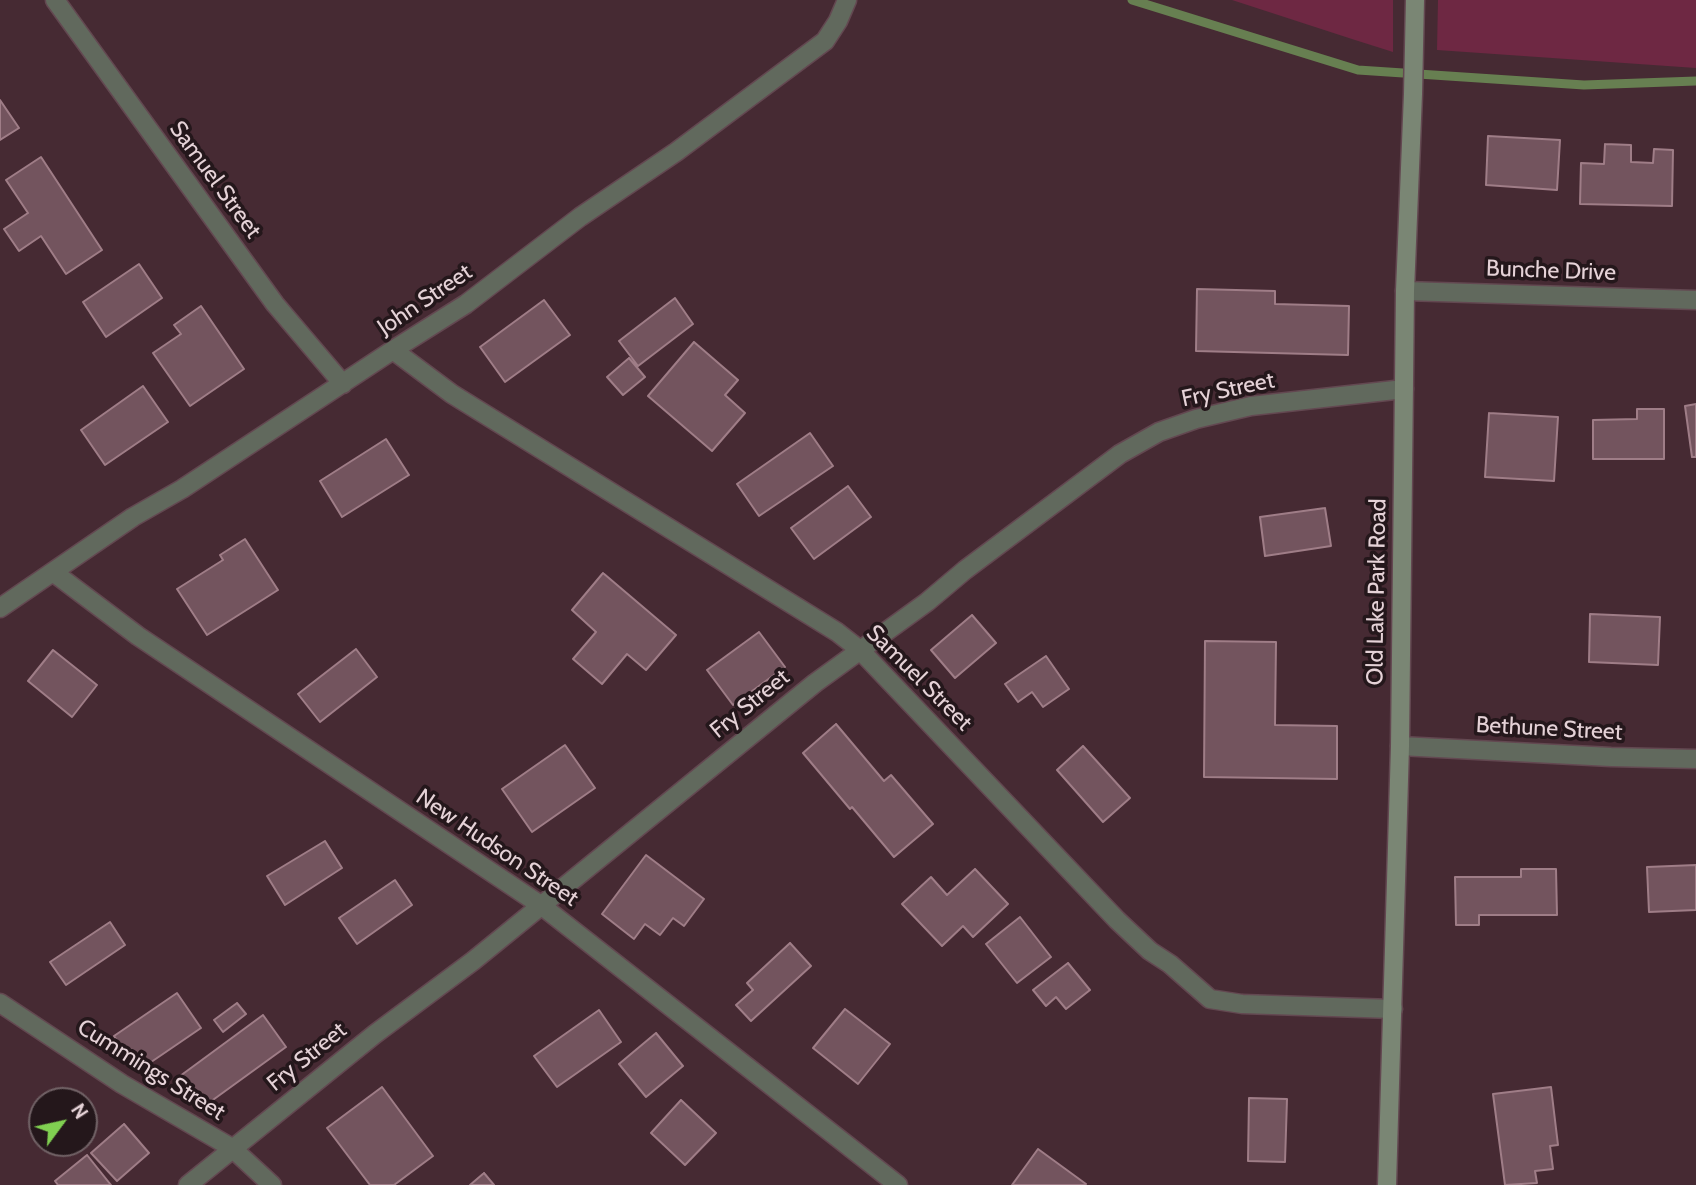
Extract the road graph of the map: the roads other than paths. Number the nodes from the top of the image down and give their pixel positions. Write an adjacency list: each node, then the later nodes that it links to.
1 (55, 0): 7 (street, Samuel Street)
2 (847, 0): 6 (street, John Street)
3 (1415, 0): 4 (street, Old Lake Park Road)
4 (1405, 291): 5 (street, Bunche Drive); 8 (street, Old Lake Park Road)
5 (1696, 300)
6 (393, 350): 7 (street, John Street); 11 (street, Samuel Street)
7 (343, 384): 9 (street, John Street)
8 (1404, 389): 11 (street, Fry Street); 12 (street, Old Lake Park Road)
9 (53, 572): 10 (street, John Street); 14 (street, New Hudson Street)
10 (0, 608)
11 (860, 650): 14 (street, Fry Street); 16 (street, Samuel Street)
12 (1399, 746): 13 (street, Bethune Street); 16 (street, Old Lake Park Road)
13 (1696, 759)
14 (542, 906): 17 (street, Fry Street); 20 (street, New Hudson Street)
15 (0, 1003): 17 (street, Cummings Street)
16 (1392, 1009): 21 (street, Old Lake Park Road)
17 (232, 1149): 18 (street, Fry Street); 19 (street, Cummings Street)
18 (188, 1185)
19 (272, 1185)
20 (898, 1185)
21 (1387, 1185)

